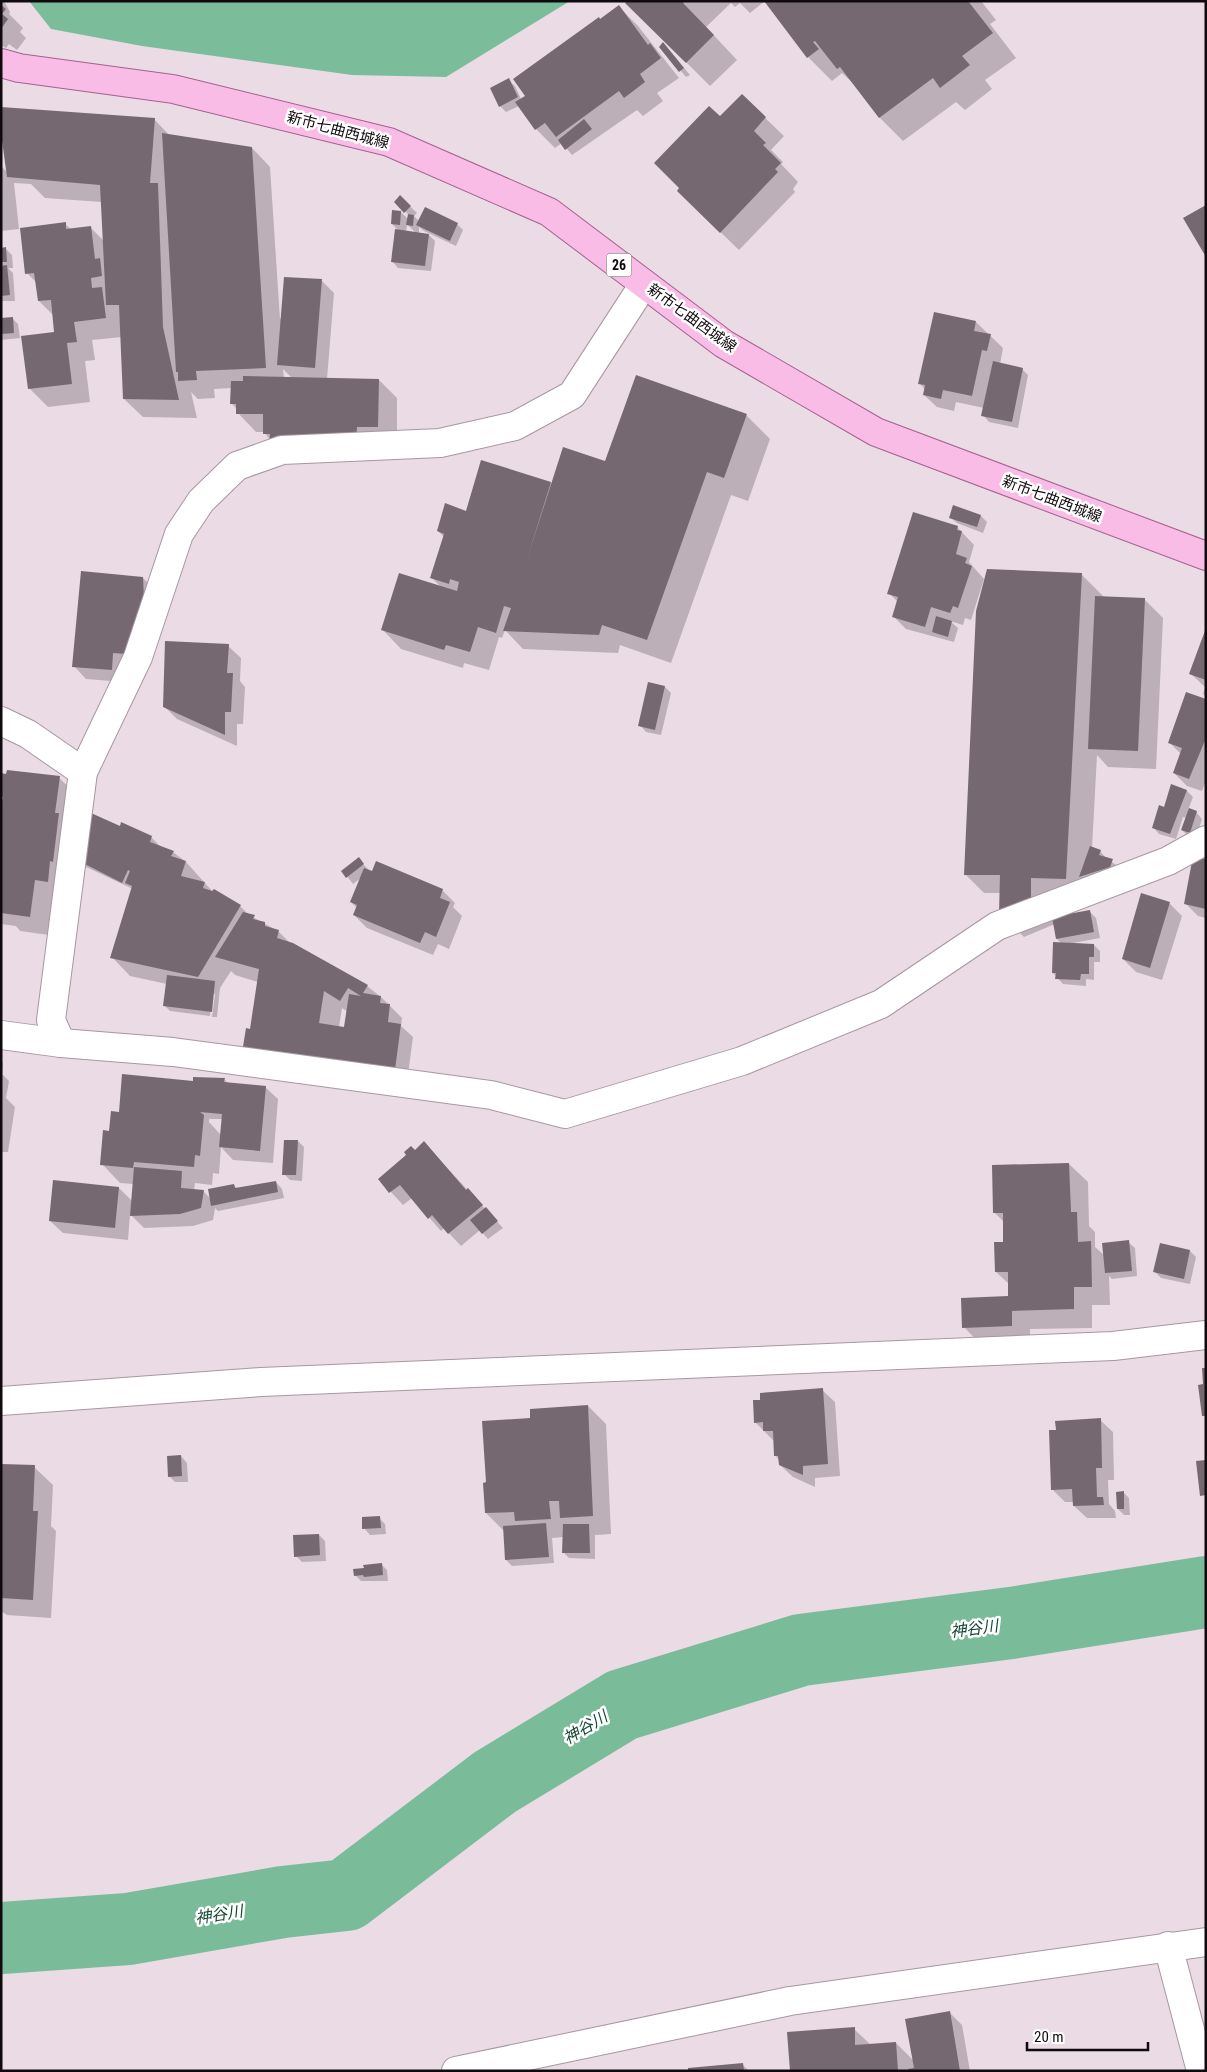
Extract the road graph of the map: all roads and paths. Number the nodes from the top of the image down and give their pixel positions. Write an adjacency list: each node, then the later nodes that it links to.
1 (1, 63): 2 (main road, 新市七曲西城線 / 26)
2 (644, 284): 3 (main road, 新市七曲西城線 / 26); 5 (street)
3 (1206, 556)
4 (1, 722): 5 (street)
5 (82, 772): 8 (street)
6 (1206, 840): 8 (street)
7 (1, 1035): 8 (street)
8 (61, 1043)
9 (1206, 1335): 10 (street)
10 (1, 1401)
11 (1206, 1942): 12 (street)
12 (1168, 1946): 13 (street); 15 (street)
13 (562, 2060): 14 (street)
14 (456, 2071)
15 (1201, 2071)

